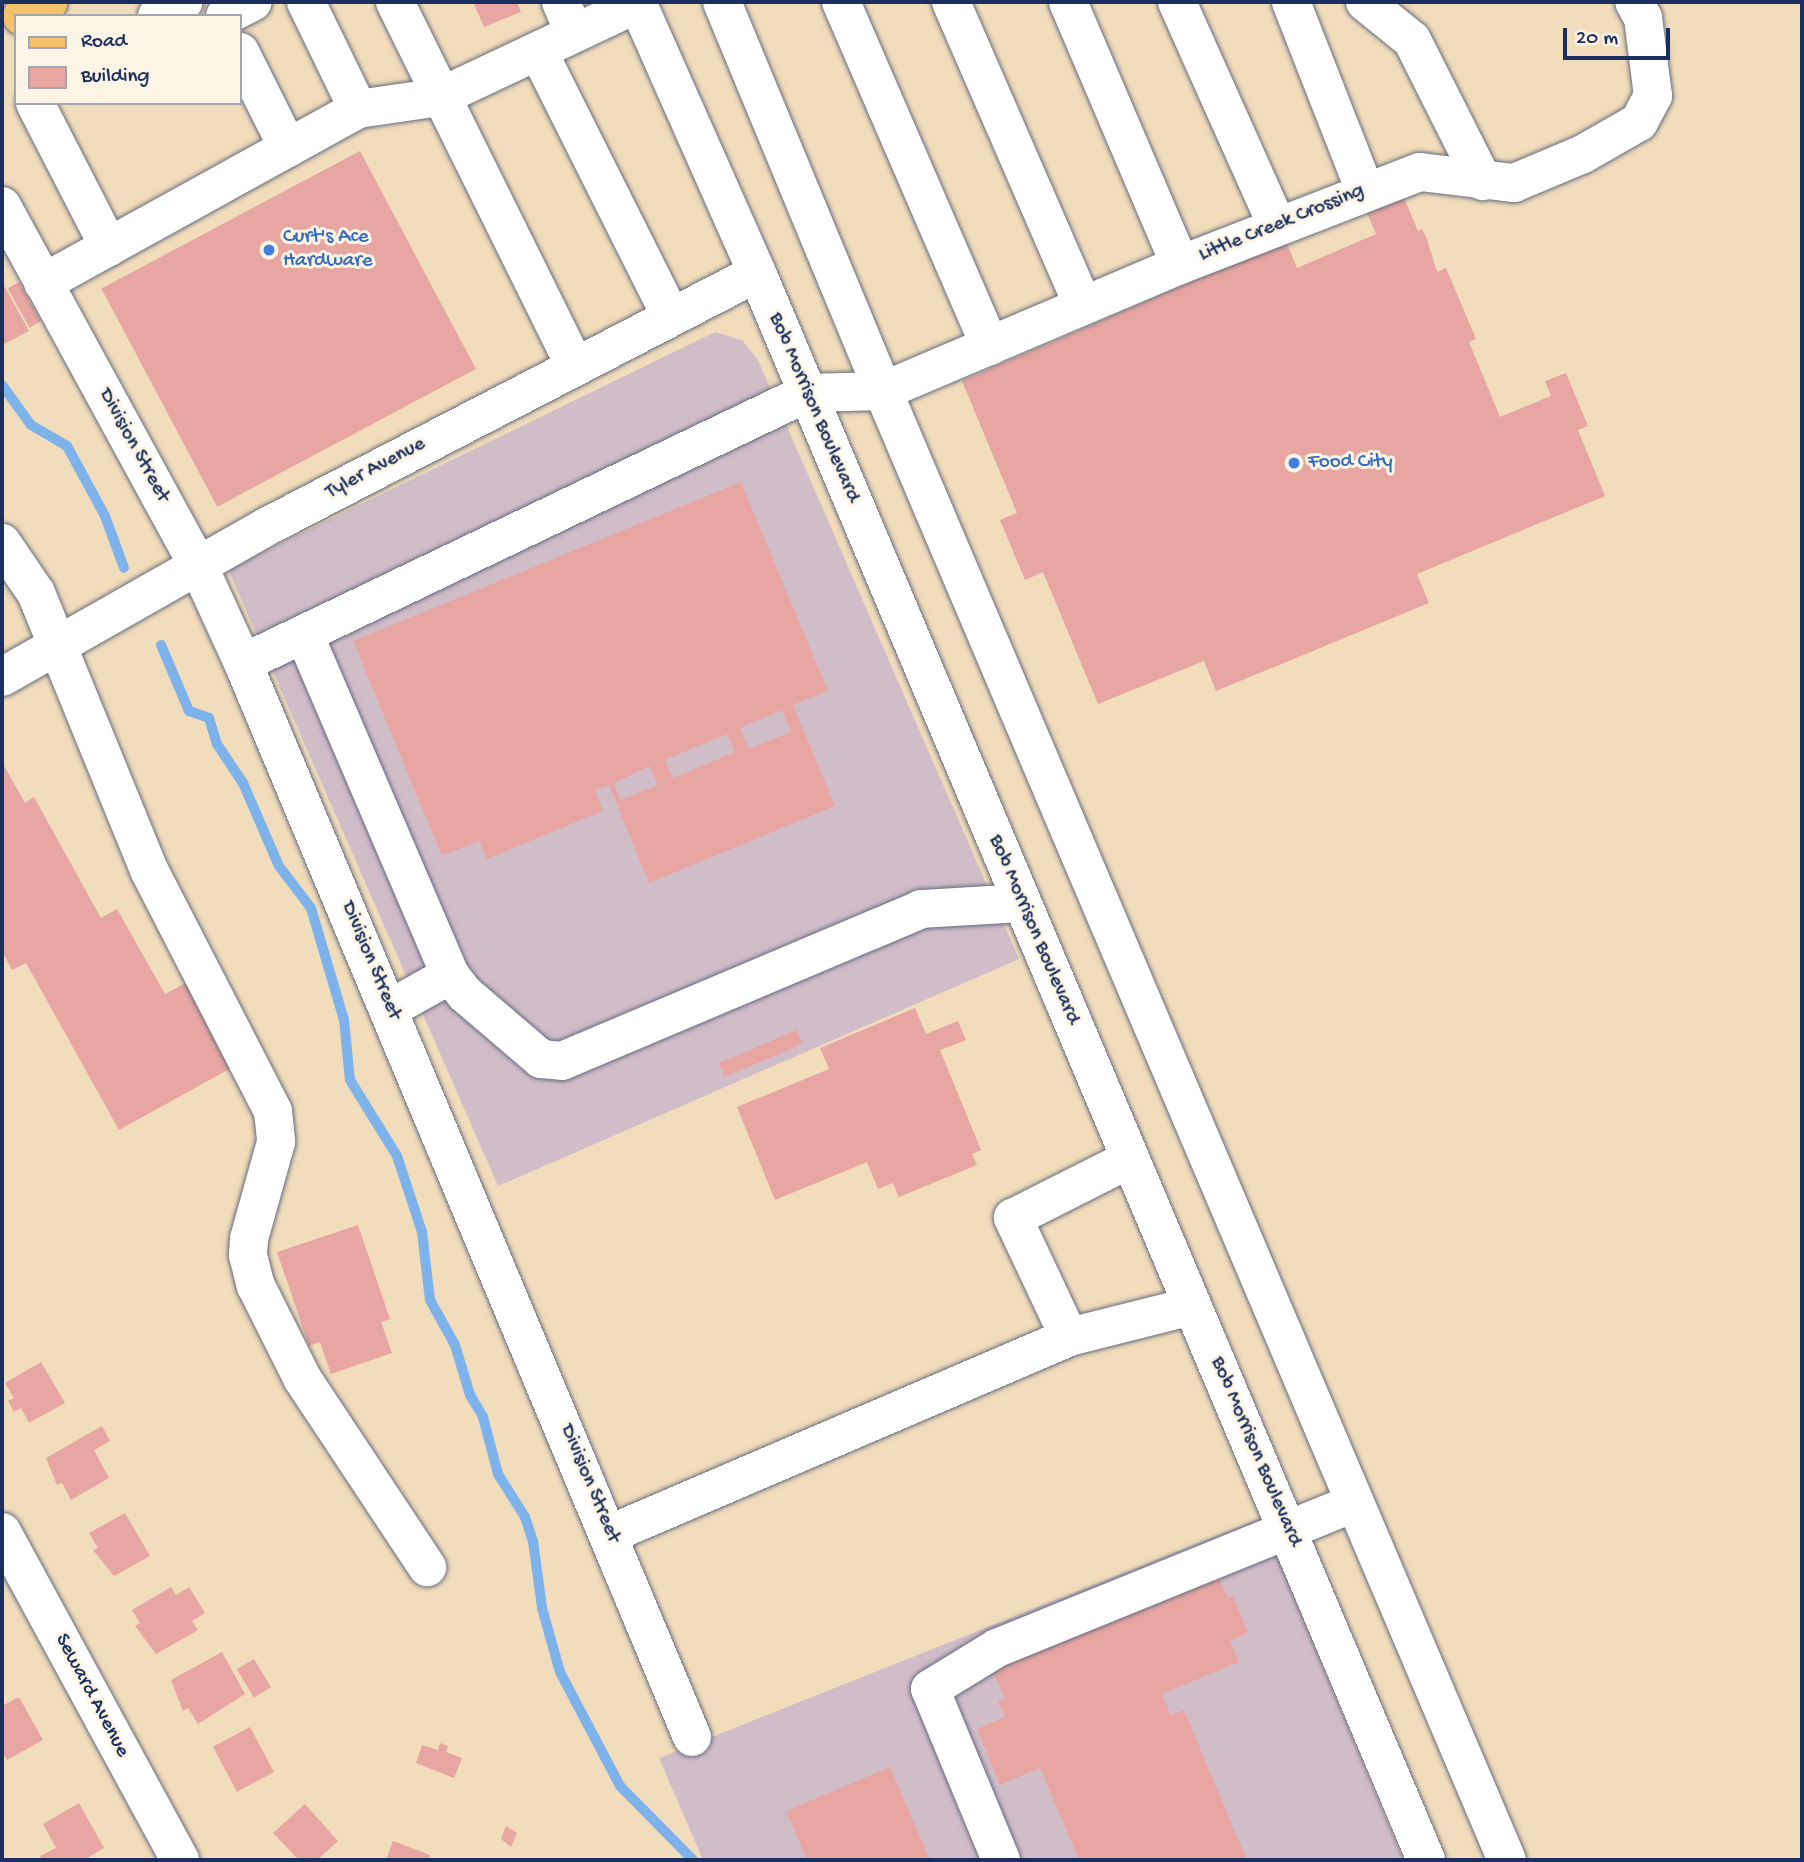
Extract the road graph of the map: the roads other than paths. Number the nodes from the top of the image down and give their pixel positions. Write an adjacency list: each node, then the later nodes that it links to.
1 (48, 2): 15 (main road)
2 (183, 2): 16 (street)
3 (253, 2): 17 (street)
4 (306, 2): 23 (street)
5 (396, 2): 21 (street)
6 (722, 2): 37 (street)
7 (841, 2): 35 (street)
8 (951, 2): 33 (street)
9 (1068, 2): 30 (street)
10 (1177, 2): 28 (street)
11 (1291, 2): 26 (street)
12 (1365, 2): 25 (street)
13 (1634, 2): 25 (street, Little Creek Crossing)
14 (637, 3): 18 (street); 31 (street, Bob Morrison Boulevard)
15 (26, 14)
16 (161, 14)
17 (228, 14)
18 (568, 17): 19 (street)
19 (538, 51): 21 (street); 34 (street)
20 (242, 56): 24 (street)
21 (440, 97): 23 (street); 36 (street)
22 (36, 105): 29 (street)
23 (358, 109): 24 (street)
24 (288, 148): 29 (street)
25 (1483, 181): 26 (street, Little Creek Crossing)
26 (1365, 191): 28 (street, Little Creek Crossing)
27 (2, 206): 32 (street, Division Street)
28 (1277, 226): 30 (street, Little Creek Crossing)
29 (108, 247): 32 (street)
30 (1180, 265): 33 (street, Little Creek Crossing)
31 (757, 274): 34 (street, Tyler Avenue); 38 (street, Bob Morrison Boulevard)
32 (43, 283): 40 (street, Division Street)
33 (1083, 306): 35 (street, Little Creek Crossing)
34 (670, 315): 36 (street, Tyler Avenue)
35 (990, 346): 37 (street, Little Creek Crossing)
36 (574, 364): 40 (street, Tyler Avenue)
37 (883, 391): 38 (street, Little Creek Crossing); 51 (street)
38 (807, 393): 41 (street); 45 (street, Bob Morrison Boulevard)
39 (2, 543): 42 (street)
40 (199, 567): 42 (street, Tyler Avenue); 43 (street, Division Street)
41 (304, 634): 43 (street); 46 (street)
42 (60, 645): 44 (street, Tyler Avenue); 55 (street)
43 (243, 663): 47 (street, Division Street)
44 (2, 677)
45 (1021, 903): 46 (street); 48 (street, Bob Morrison Boulevard)
46 (450, 975): 47 (street)
47 (391, 1009): 54 (street, Division Street)
48 (1130, 1159): 49 (street, Bob Morrison Boulevard); 50 (street)
49 (1192, 1306): 50 (street); 52 (street, Bob Morrison Boulevard)
50 (1069, 1337): 54 (street)
51 (1354, 1503): 52 (street); 60 (street)
52 (1289, 1529): 58 (street); 59 (street, Bob Morrison Boulevard)
53 (2, 1532): 57 (street, Seward Avenue)
54 (610, 1534): 56 (street, Division Street)
55 (427, 1567)
56 (692, 1737)
57 (180, 1860)
58 (1001, 1860)
59 (1426, 1860)
60 (1507, 1860)

